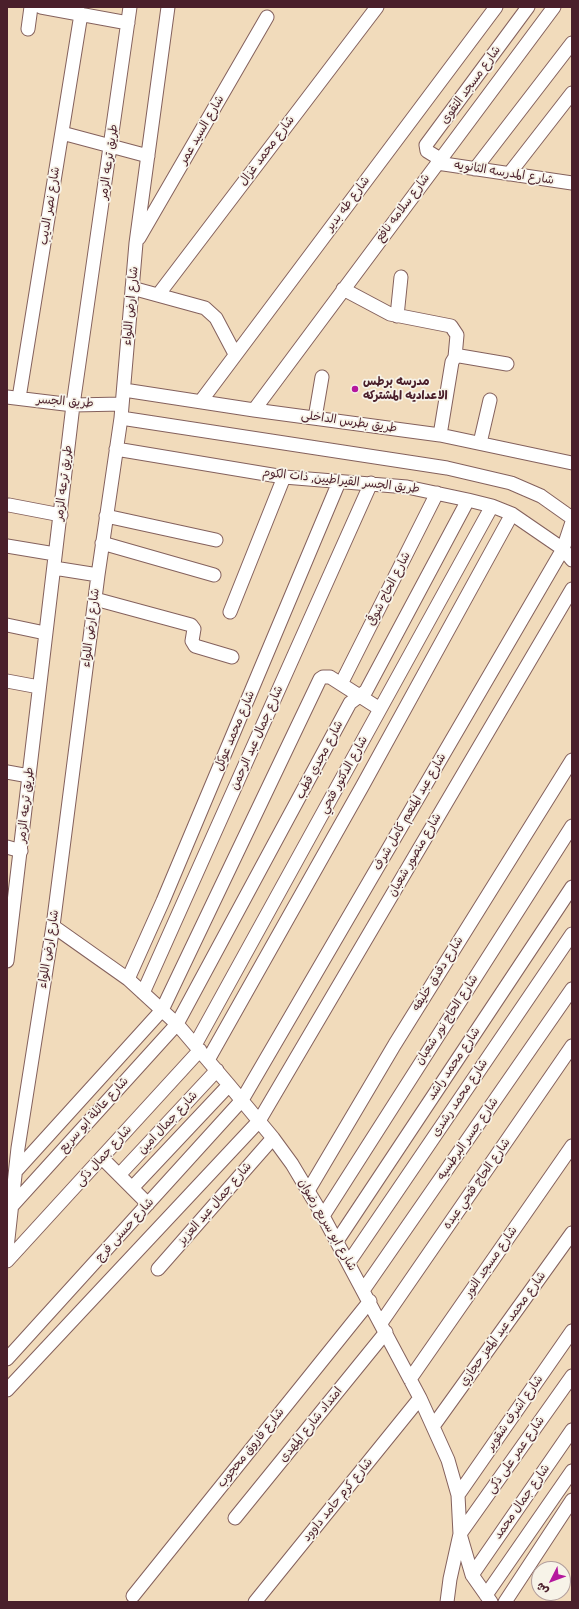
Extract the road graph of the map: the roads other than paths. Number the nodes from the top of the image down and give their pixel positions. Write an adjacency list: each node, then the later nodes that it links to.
1 (31, 7): 12 (street)
2 (41, 7): 9 (street)
3 (130, 7): 11 (street, طريق ترعه الزمر)
4 (168, 7): 17 (street, شارع ارض اللواء)
5 (376, 7): 26 (street, شارع محمد غزال)
6 (496, 7): 28 (street, شارع طه بدير)
7 (528, 7): 18 (street, شارع مسجد التقوى)
8 (554, 7): 18 (street, شارع سلامه نافع)
9 (81, 14): 11 (street); 15 (street, شارع نصر الديب)
10 (267, 17): 22 (street, شارع السيد عمر)
11 (128, 23): 16 (street, طريق ترعه الزمر)
12 (28, 28)
13 (572, 42): 19 (street)
14 (572, 93): 20 (street)
15 (62, 134): 16 (street); 33 (street, شارع نصر الديب)
16 (111, 146): 17 (street); 37 (street, طريق ترعه الزمر)
17 (148, 156): 22 (street, شارع ارض اللواء)
18 (438, 161): 19 (street, شارع المدرسه الثانويه); 25 (street, شارع سلامه نافع)
19 (475, 169): 20 (street, شارع المدرسه الثانويه)
20 (509, 174): 21 (street, شارع المدرسه الثانويه)
21 (571, 181)
22 (136, 243): 24 (street, شارع ارض اللواء)
23 (401, 277): 27 (street)
24 (132, 288): 26 (street); 32 (street, شارع ارض اللواء)
25 (343, 289): 27 (street); 38 (street, شارع سلامه نافع)
26 (158, 295): 28 (street)
27 (397, 316): 29 (street)
28 (235, 354): 35 (street, شارع طه بدير)
29 (455, 357): 30 (street); 41 (street)
30 (507, 364)
31 (322, 377): 40 (street)
32 (124, 390): 35 (street, طريق بطرس الداخلى); 36 (street, شارع ارض اللواء)
33 (13, 398): 37 (street, طريق الجسر)
34 (490, 400): 42 (street)
35 (201, 401): 38 (street, طريق بطرس الداخلى)
36 (122, 404): 37 (street, طريق الجسر); 39 (street, شارع ارض اللواء)
37 (74, 405): 53 (street, طريق ترعه الزمر)
38 (254, 410): 40 (street, طريق بطرس الداخلى)
39 (121, 418): 43 (street, شارع ارض اللواء); 55 (street)
40 (315, 418): 41 (street, طريق بطرس الداخلى)
41 (440, 435): 42 (street, طريق بطرس الداخلى)
42 (480, 443): 44 (street, طريق بطرس الداخلى)
43 (116, 449): 45 (street, طريق الجسر القيراطيين, ذات الكوم); 54 (street, شارع ارض اللواء)
44 (572, 463)
45 (284, 477): 46 (street, طريق الجسر القيراطيين, ذات الكوم); 68 (street)
46 (339, 482): 47 (street, طريق الجسر القيراطيين, ذات الكوم); 87 (street, شارع محمد عوكل)
47 (371, 483): 48 (street, طريق الجسر القيراطيين, ذات الكوم); 89 (street, شارع جمال عبد الرحمن)
48 (437, 493): 49 (street, طريق الجسر القيراطيين, ذات الكوم); 73 (street, شارع الحاج شوقى)
49 (468, 500): 51 (street, طريق الجسر القيراطيين, ذات الكوم); 75 (street, شارع مجدي قطب)
50 (9, 505): 53 (street)
51 (492, 506): 52 (street, طريق الجسر القيراطيين, ذات الكوم); 76 (street, شارع الدكتور فتحي)
52 (512, 514): 60 (street, طريق الجسر القيراطيين, ذات الكوم); 93 (street)
53 (61, 515): 61 (street, طريق ترعه الزمر)
54 (106, 516): 57 (street); 58 (street, شارع ارض اللواء)
55 (572, 518)
56 (572, 522): 60 (street, شارع عبد المنعم كامل شرف)
57 (216, 540)
58 (102, 543): 64 (street, شارع ارض اللواء); 65 (street)
59 (7, 546): 61 (street)
60 (563, 549): 62 (street, طريق الجسر القيراطيين, ذات الكوم); 96 (street, شارع عبد المنعم كامل شرف)
61 (56, 554): 63 (street, طريق ترعه الزمر)
62 (572, 560)
63 (54, 568): 64 (street); 70 (street, طريق ترعه الزمر)
64 (98, 575): 67 (street, شارع ارض اللواء)
65 (214, 575)
66 (572, 589): 97 (street, شارع منصور شعبان)
67 (95, 599): 71 (street); 84 (street, شارع ارض اللواء)
68 (230, 612)
69 (7, 626): 70 (street)
70 (45, 633): 74 (street, طريق ترعه الزمر)
71 (232, 657)
72 (7, 681): 74 (street)
73 (341, 684): 75 (street); 90 (street)
74 (39, 687): 79 (street, طريق ترعه الزمر)
75 (358, 696): 76 (street); 91 (street, شارع مجدي قطب)
76 (380, 709): 93 (street, شارع الدكتور فتحي)
77 (572, 760): 104 (street, شارع دقدق خليفه)
78 (7, 772): 79 (street)
79 (29, 776): 82 (street, طريق ترعه الزمر)
80 (572, 826): 107 (street, شارع الحاج نور شعبان)
81 (7, 847): 82 (street)
82 (21, 851): 86 (street, طريق ترعه الزمر)
83 (572, 887): 109 (street, شارع محمد راشد)
84 (53, 926): 87 (street, شارع ابو سريع رضوان); 101 (street, شارع ارض اللواء)
85 (572, 934): 112 (street, شارع محمد رشدى)
86 (7, 961)
87 (128, 979): 89 (street, شارع ابو سريع رضوان)
88 (572, 989): 114 (street, شارع جسر البرطسيه)
89 (143, 993): 90 (street, شارع ابو سريع رضوان)
90 (162, 1010): 91 (street, شارع ابو سريع رضوان); 101 (street)
91 (176, 1024): 93 (street, شارع ابو سريع رضوان); 106 (street, شارع عائلة ابو سريع)
92 (572, 1046): 115 (street, شارع الحاج فتحي عبده)
93 (201, 1052): 94 (street, شارع ابو سريع رضوان); 100 (street, شارع جمال ذكى)
94 (217, 1070): 95 (street, شارع ابو سريع رضوان); 102 (street, شارع جمال امين)
95 (229, 1085): 96 (street, شارع ابو سريع رضوان); 103 (street)
96 (242, 1100): 97 (street, شارع ابو سريع رضوان); 105 (street, شارع حسنى فرج)
97 (259, 1120): 98 (street, شارع ابو سريع رضوان); 120 (street, شارع منصور شعبان)
98 (273, 1138): 104 (street, شارع ابو سريع رضوان); 113 (street, شارع جمال عبد العزيز)
99 (572, 1146): 119 (street, شارع مسجد النور)
100 (102, 1158): 102 (street); 111 (street, شارع جمال ذكى)
101 (16, 1171): 106 (street, شارع ارض اللواء)
102 (119, 1175): 103 (street)
103 (132, 1188): 105 (street)
104 (308, 1190): 107 (street, شارع ابو سريع رضوان)
105 (148, 1204): 117 (street, شارع حسنى فرج)
106 (12, 1206): 110 (street, شارع ارض اللواء)
107 (323, 1216): 109 (street, شارع ابو سريع رضوان)
108 (572, 1233): 122 (street, شارع محمد عبد المعز حجازي)
109 (337, 1241): 112 (street, شارع ابو سريع رضوان)
110 (7, 1248)
111 (7, 1262)
112 (349, 1262): 114 (street, شارع ابو سريع رضوان)
113 (158, 1269)
114 (367, 1295): 115 (street, شارع ابو سريع رضوان); 130 (street, شارع فاروق محجوب)
115 (384, 1327): 119 (street, شارع ابو سريع رضوان); 127 (street, امتداد شارع المهدى)
116 (572, 1331): 125 (street, شارع اشرف شقوير)
117 (7, 1359)
118 (572, 1376): 128 (street, شارع عمر على ذكى)
119 (410, 1379): 121 (street, شارع ابو سريع رضوان)
120 (7, 1390)
121 (420, 1398): 122 (street, شارع ابو سريع رضوان); 132 (street, شارع كرم حامد داوود)
122 (434, 1425): 125 (street, شارع ابو سريع رضوان)
123 (572, 1430): 129 (street, شارع جمال محمد)
124 (572, 1471): 131 (street)
125 (458, 1495): 128 (street, شارع ابو سريع رضوان)
126 (572, 1500): 134 (street)
127 (235, 1518)
128 (460, 1534): 129 (street); 133 (street, شارع ابو سريع رضوان)
129 (472, 1575): 131 (street)
130 (133, 1596)
131 (488, 1599)
132 (255, 1602)
133 (447, 1602)
134 (505, 1602)

